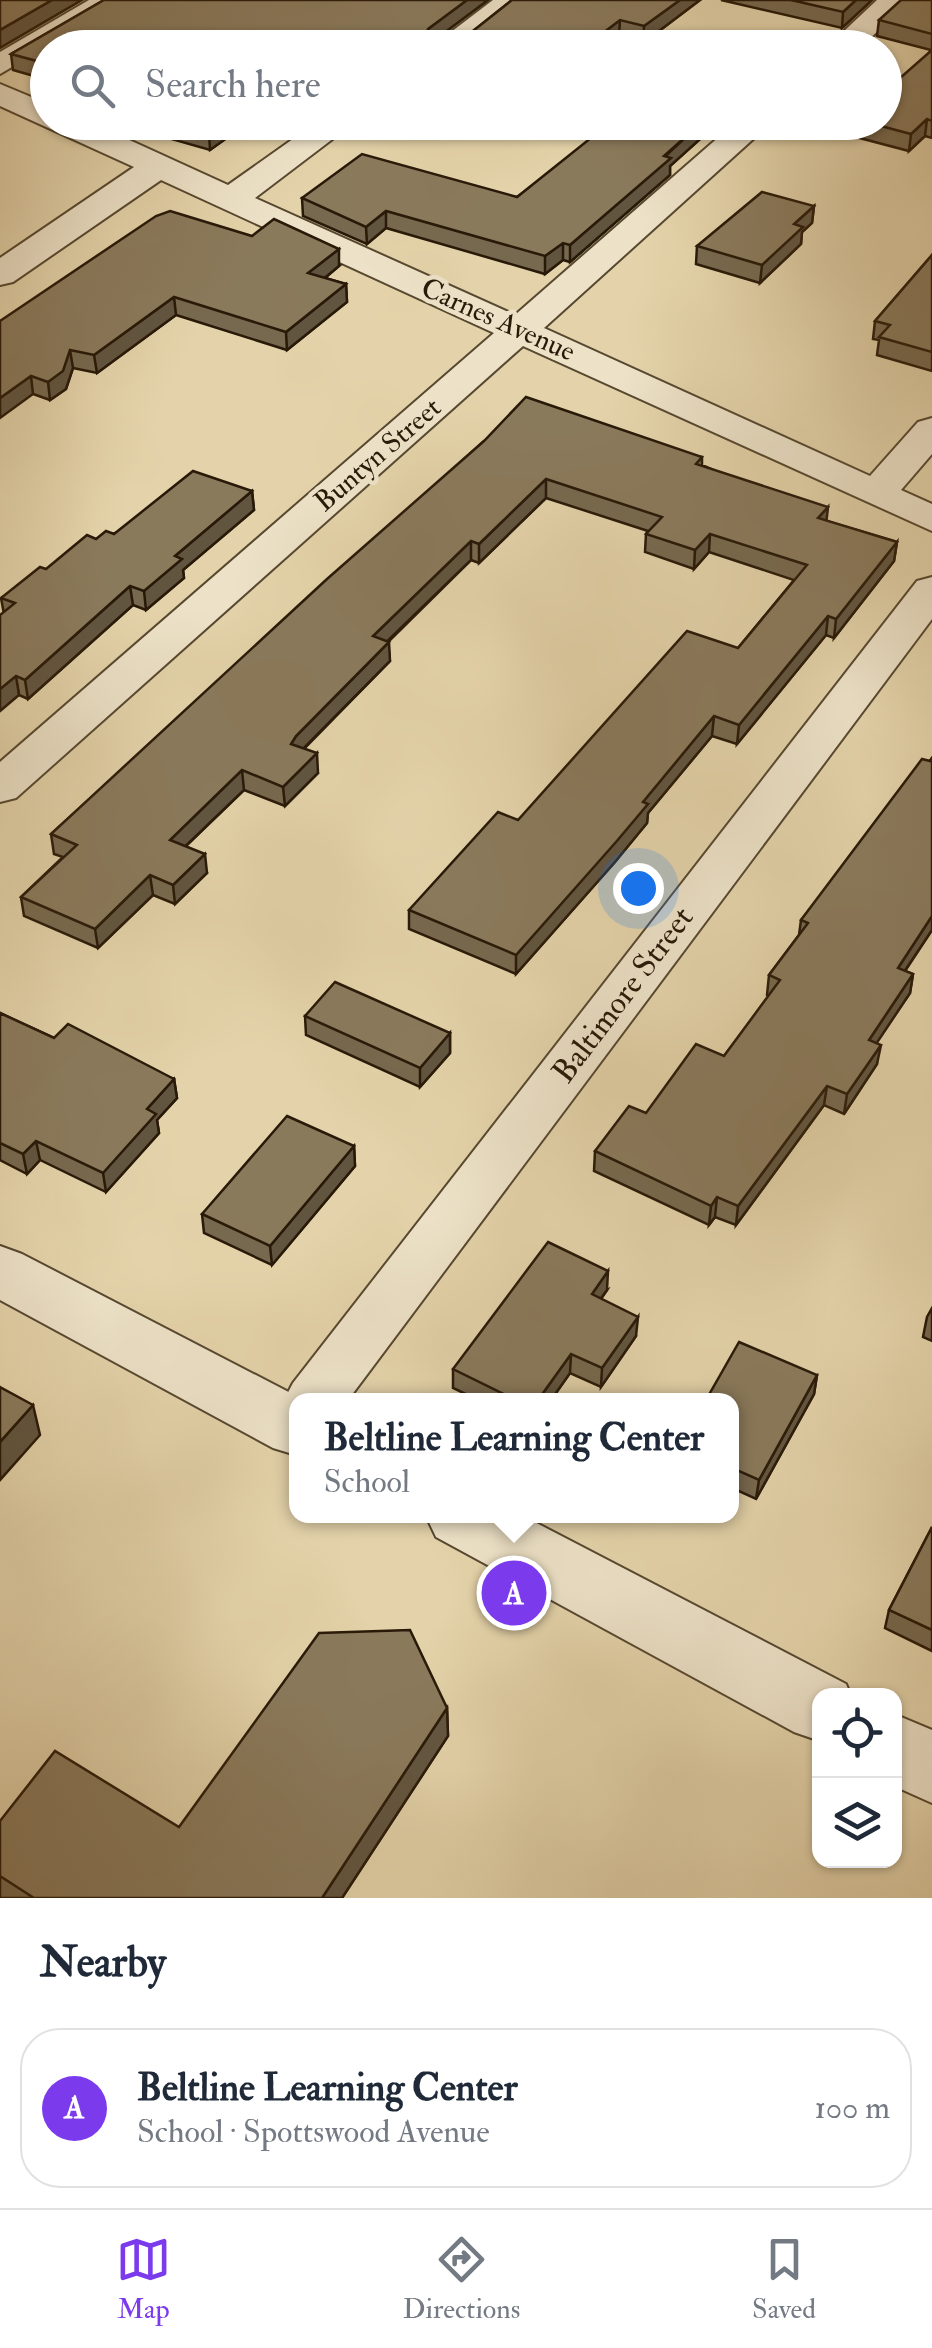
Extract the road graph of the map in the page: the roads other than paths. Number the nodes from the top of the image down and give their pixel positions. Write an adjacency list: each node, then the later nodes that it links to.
1 (110, 0): 4 (street)
2 (512, 0): 5 (street)
3 (895, 0): 6 (street)
4 (59, 30)
5 (470, 30)
6 (862, 30)
7 (30, 47): 8 (street)
8 (0, 65)
9 (0, 94): 10 (street)
10 (30, 108)
11 (102, 140): 14 (street, Carnes Avenue)
12 (314, 140): 15 (street)
13 (736, 140): 17 (street, Buntyn Street)
14 (159, 166): 15 (street, Carnes Avenue); 16 (street)
15 (230, 200): 17 (street, Carnes Avenue)
16 (0, 274)
17 (521, 330): 19 (street, Carnes Avenue); 22 (street, Buntyn Street)
18 (932, 430): 19 (street)
19 (878, 493): 20 (street, Carnes Avenue)
20 (932, 519)
21 (932, 590): 24 (street, Baltimore Street)
22 (0, 786)
23 (0, 1271): 25 (street)
24 (321, 1393)
25 (289, 1415)
26 (473, 1523): 27 (street)
27 (812, 1704)
28 (902, 1752): 29 (street)
29 (932, 1768)

